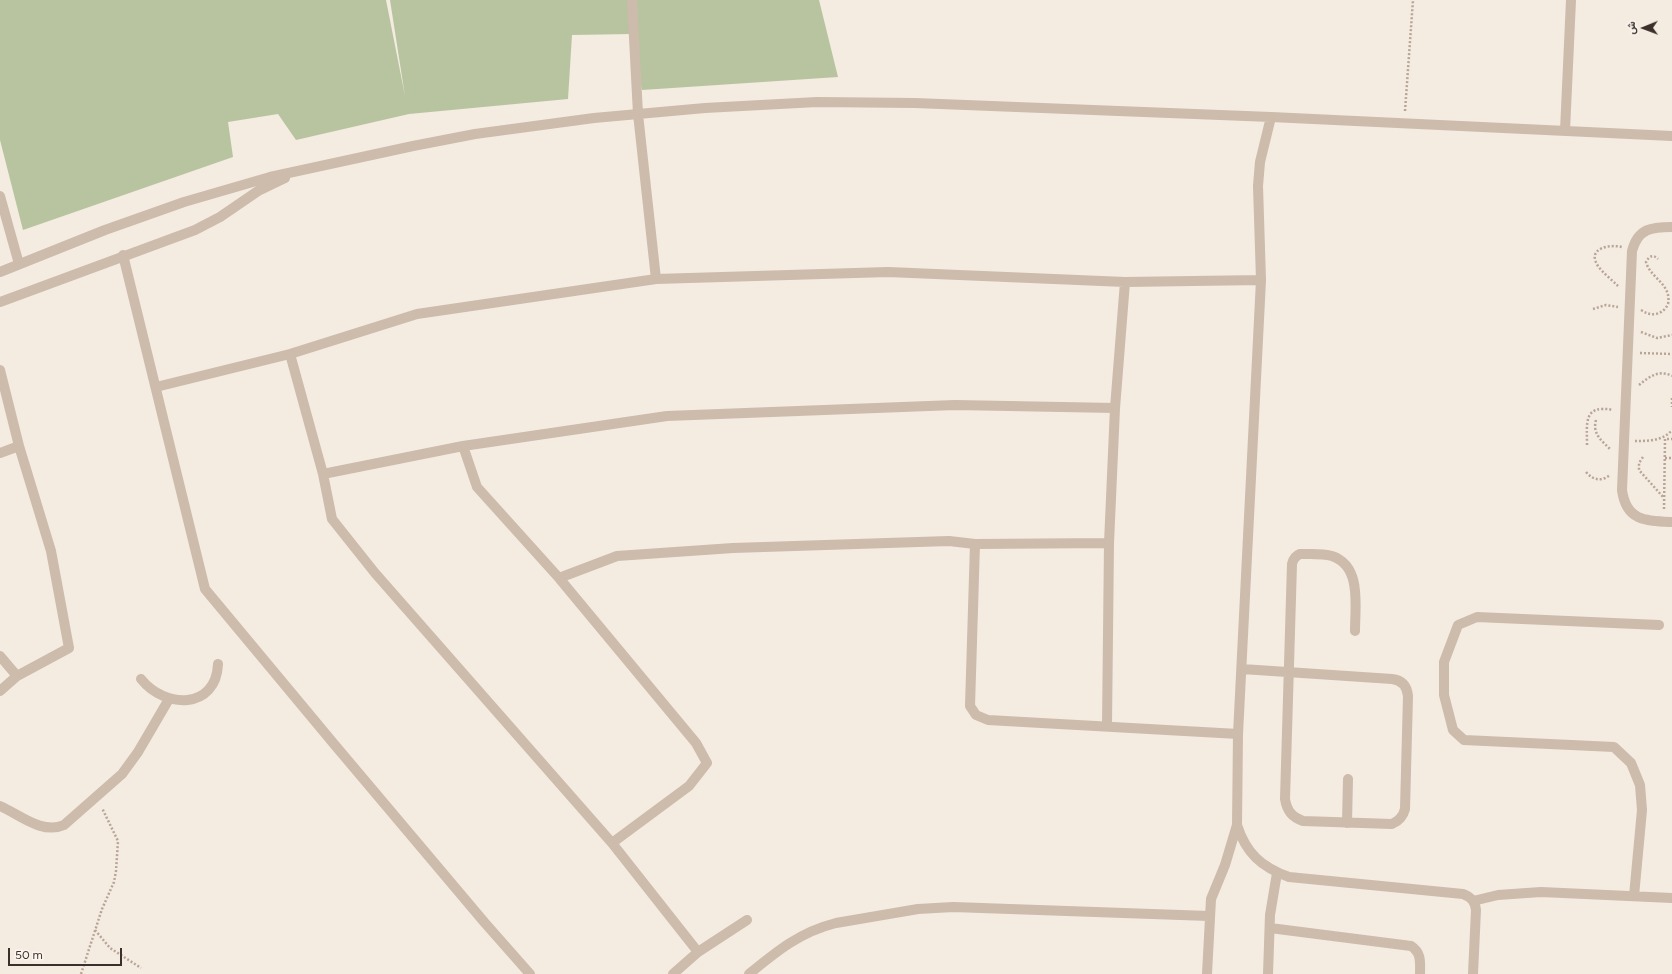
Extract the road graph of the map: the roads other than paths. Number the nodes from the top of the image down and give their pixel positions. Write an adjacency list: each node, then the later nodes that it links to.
1 (632, 0): 3 (street)
2 (1571, 0): 5 (street)
3 (638, 114): 4 (street); 7 (street); 13 (street)
4 (1271, 117): 5 (street); 14 (street)
5 (1565, 131): 6 (street)
6 (1672, 136)
7 (300, 172): 10 (street); 11 (street)
8 (0, 196): 11 (street)
9 (1672, 227): 25 (street)
10 (123, 255): 16 (street); 19 (street)
11 (19, 264): 12 (street)
12 (0, 272)
13 (656, 279): 15 (street); 17 (street)
14 (1261, 280): 15 (street); 33 (street)
15 (1125, 282): 20 (street)
16 (0, 302)
17 (290, 354): 19 (street); 24 (street)
18 (0, 370): 21 (street)
19 (156, 386): 54 (street)
20 (1115, 408): 22 (street); 26 (street)
21 (19, 446): 23 (street); 35 (street)
22 (463, 446): 24 (street); 28 (street)
23 (0, 453)
24 (323, 474): 45 (street)
25 (1668, 522)
26 (1109, 543): 27 (street); 39 (street)
27 (975, 544): 28 (street); 39 (street)
28 (558, 578): 45 (street)
29 (1659, 625): 47 (street)
30 (1355, 631): 34 (street)
31 (0, 656): 35 (street)
32 (218, 664): 38 (street)
33 (1242, 669): 34 (street); 40 (street)
34 (1290, 671): 43 (street); 43 (street)
35 (16, 676): 37 (street)
36 (141, 679): 38 (street)
37 (0, 691)
38 (169, 699): 42 (street)
39 (1107, 726): 40 (street)
40 (1238, 734): 44 (street)
41 (1348, 779): 43 (street)
42 (0, 806)
43 (1347, 822)
44 (1237, 825): 46 (street); 50 (street)
45 (612, 843): 53 (street)
46 (1277, 872): 49 (street); 52 (street)
47 (1634, 896): 48 (street); 49 (street)
48 (1672, 898)
49 (1473, 901): 60 (street)
50 (1209, 916): 56 (street); 57 (street)
51 (747, 920): 53 (street)
52 (1270, 928): 58 (street); 59 (street)
53 (698, 952): 55 (street)
54 (530, 974)
55 (673, 974)
56 (749, 974)
57 (1207, 974)
58 (1268, 974)
59 (1420, 974)
60 (1473, 974)

